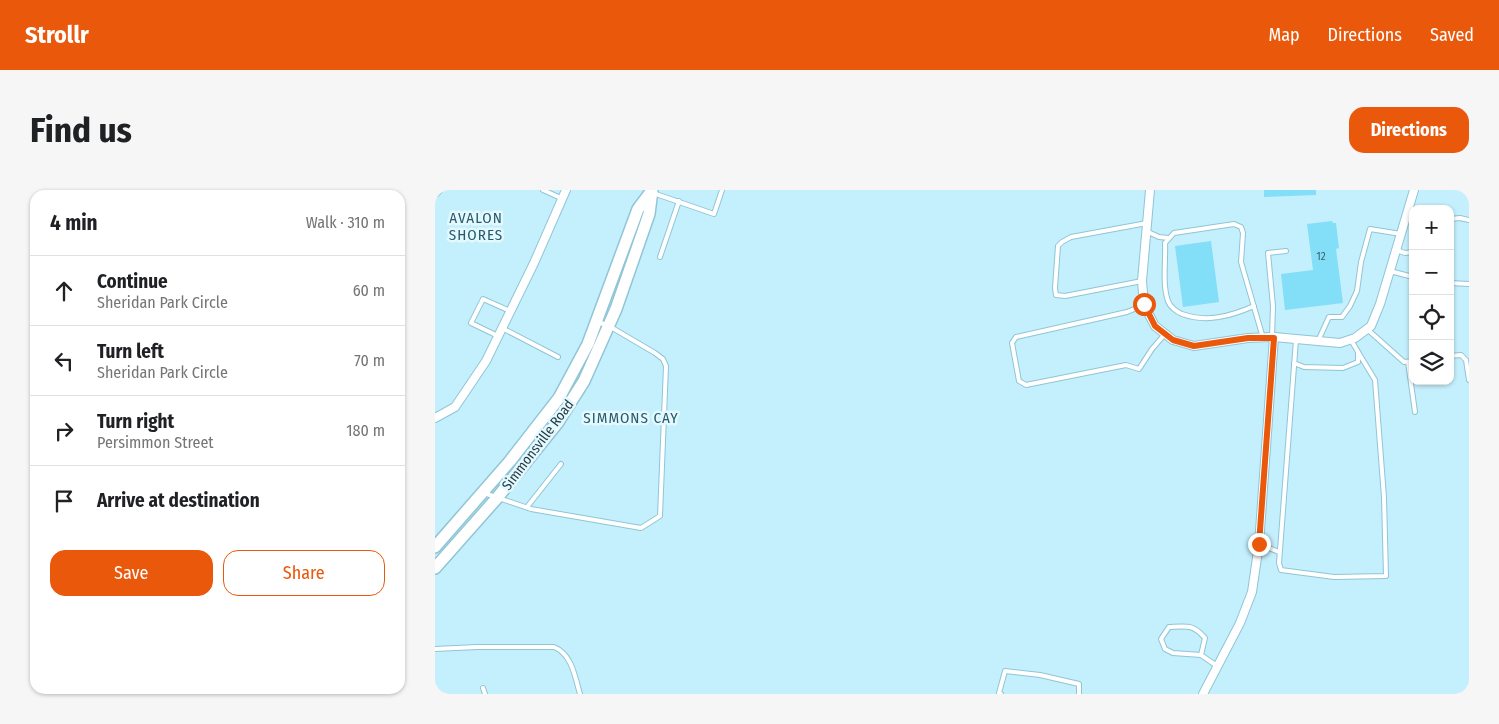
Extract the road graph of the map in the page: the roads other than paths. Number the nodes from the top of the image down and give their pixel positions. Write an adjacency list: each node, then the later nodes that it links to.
1 (438, 190): 8 (street)
2 (543, 190): 9 (lane)
3 (567, 190): 9 (street)
4 (722, 190): 10 (lane)
5 (1150, 190): 13 (street)
6 (1414, 190): 14 (street)
7 (648, 191): 10 (lane); 28 (street, Simmonsville Road); 29 (street, Simmonsville Road)
8 (435, 193)
9 (563, 199): 27 (street)
10 (679, 201): 19 (lane)
11 (1454, 218): 12 (lane)
12 (1469, 220)
13 (1147, 227): 15 (lane); 22 (street); 22 (lane)
14 (1401, 234): 16 (street); 38 (lane)
15 (1169, 238): 26 (lane); 26 (lane)
16 (1396, 250): 18 (lane); 20 (street)
17 (1286, 251): 35 (lane)
18 (1409, 252)
19 (660, 256)
20 (1390, 271): 21 (lane); 31 (street)
21 (1409, 276)
22 (1141, 282): 25 (street)
23 (1454, 283): 24 (lane)
24 (1469, 284)
25 (1144, 304): 32 (street); 32 (lane)
26 (1254, 306): 34 (lane)
27 (511, 311): 30 (street); 33 (lane)
28 (597, 322): 29 (lane); 49 (street, Simmonsville Road)
29 (609, 326): 50 (street, Simmonsville Road); 51 (lane)
30 (502, 328): 33 (street); 41 (lane)
31 (1367, 329): 36 (street); 42 (lane)
32 (1165, 334): 34 (street)
33 (498, 336): 47 (street)
34 (1263, 338): 35 (street)
35 (1273, 338): 37 (street); 52 (street)
36 (1351, 339): 38 (street); 39 (lane)
37 (1296, 340): 38 (street); 43 (lane)
38 (1318, 341)
39 (1358, 352): 43 (lane); 54 (lane)
40 (1454, 356): 44 (lane)
41 (558, 357)
42 (1409, 362)
43 (1294, 363): 54 (lane)
44 (1469, 380)
45 (1413, 385): 46 (lane)
46 (1415, 412)
47 (435, 418)
48 (561, 464): 51 (lane)
49 (482, 493): 50 (lane); 53 (street, Simmonsville Road)
50 (497, 498): 51 (lane); 55 (street, Simmonsville Road)
51 (527, 507)
52 (1259, 544): 54 (lane); 58 (street)
53 (435, 547)
54 (1279, 552)
55 (435, 568)
56 (435, 649): 61 (lane)
57 (1201, 655): 57 (lane); 58 (lane)
58 (1217, 666): 64 (street)
59 (483, 688): 60 (lane)
60 (485, 694)
61 (580, 694)
62 (1001, 694): 63 (lane)
63 (1079, 694)
64 (1203, 694)

